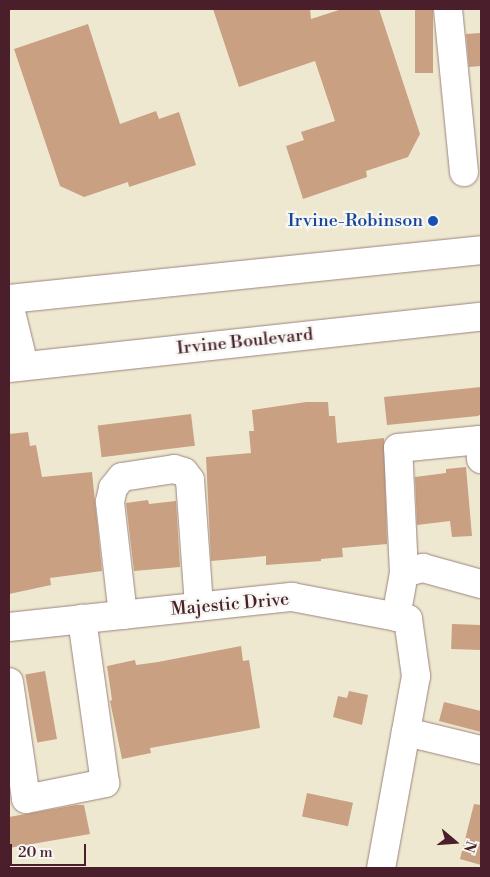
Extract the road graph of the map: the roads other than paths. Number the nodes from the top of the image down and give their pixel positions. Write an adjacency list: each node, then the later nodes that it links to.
1 (448, 9): 2 (main road)
2 (464, 172)
3 (481, 250): 4 (main road)
4 (9, 299)
5 (9, 304): 7 (main road)
6 (481, 317): 7 (main road, Irvine Boulevard)
7 (16, 366)
8 (481, 459): 9 (main road)
9 (404, 573): 10 (main road); 13 (main road)
10 (481, 584)
11 (199, 607): 12 (main road, Majestic Drive); 12 (main road); 13 (main road, Majestic Drive)
12 (123, 615): 14 (main road, Majestic Drive)
13 (396, 617): 17 (main road)
14 (82, 619): 15 (main road, Majestic Drive); 16 (main road)
15 (9, 627)
16 (9, 682)
17 (406, 732): 18 (main road); 19 (main road)
18 (481, 750)
19 (381, 868)

